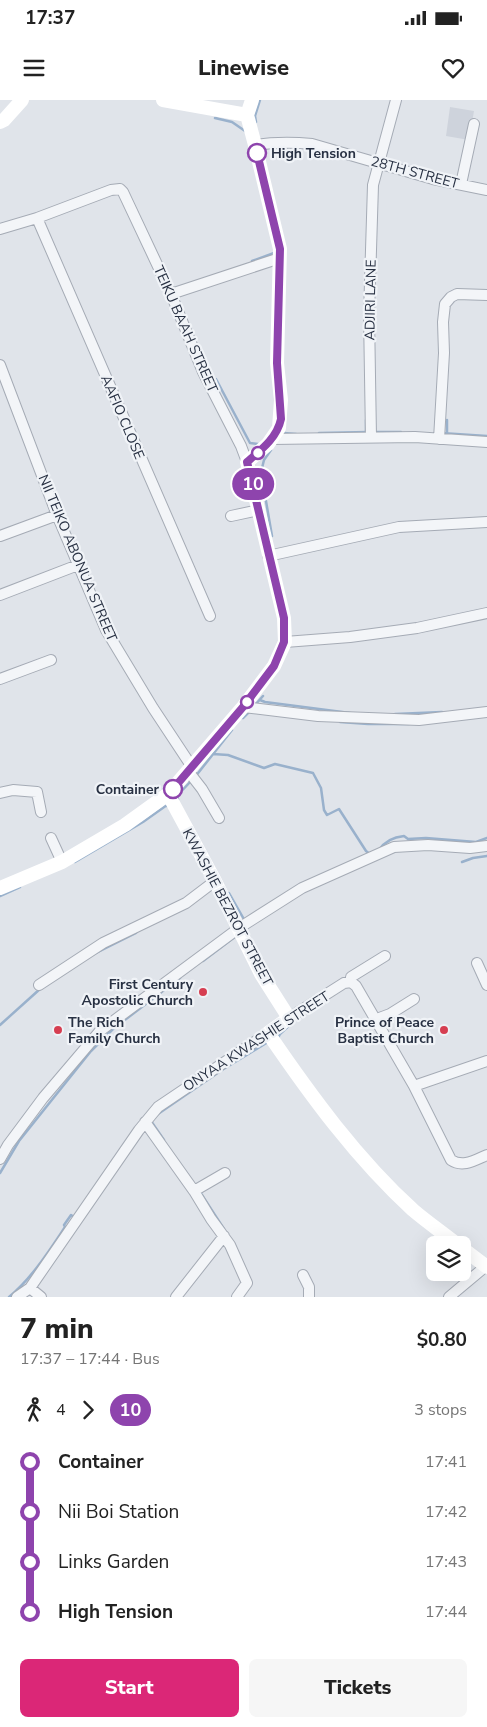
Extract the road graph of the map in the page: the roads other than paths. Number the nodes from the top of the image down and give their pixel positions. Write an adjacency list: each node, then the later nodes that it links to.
1 (22, 100): 6 (street)
2 (163, 100): 5 (street)
3 (252, 100): 5 (street)
4 (396, 100): 9 (street, ADJIRI LANE)
5 (247, 115): 8 (street)
6 (0, 122)
7 (474, 124): 10 (street)
8 (255, 145): 9 (street, 28TH STREET); 14 (street)
9 (380, 164): 10 (street, 28TH STREET); 18 (street, ADJIRI LANE)
10 (461, 184): 11 (street, 28TH STREET)
11 (487, 190)
12 (37, 218): 13 (street); 15 (street, TEIKU BAAH STREET); 32 (street, AAFIO CLOSE)
13 (0, 229)
14 (280, 258): 15 (street); 19 (street)
15 (171, 294): 22 (street, TEIKU BAAH STREET)
16 (487, 295): 20 (street)
17 (0, 365): 24 (street, NII TEIKO ABONUA STREET)
18 (371, 437): 19 (street); 20 (street)
19 (272, 438): 22 (street)
20 (439, 439): 21 (street)
21 (487, 442)
22 (247, 462): 23 (street)
23 (259, 510): 25 (street); 28 (street)
24 (57, 515): 27 (street); 29 (street, NII TEIKO ABONUA STREET)
25 (231, 516)
26 (487, 522): 28 (street)
27 (0, 536)
28 (268, 556): 33 (street)
29 (78, 565): 30 (street); 38 (street, NII TEIKO ABONUA STREET)
30 (0, 595)
31 (487, 613): 33 (street)
32 (210, 616)
33 (284, 642): 36 (street)
34 (51, 660): 35 (street)
35 (0, 679)
36 (243, 707): 37 (street); 38 (street)
37 (487, 712)
38 (190, 769): 40 (street); 42 (street, NII TEIKO ABONUA STREET)
39 (0, 793): 41 (street)
40 (168, 794): 45 (street); 46 (street, KWASHIE BEZROT STREET)
41 (41, 812)
42 (219, 818)
43 (52, 838): 45 (street)
44 (487, 846): 48 (street)
45 (62, 862): 47 (street)
46 (215, 881): 48 (street, KWASHIE BEZROT STREET); 52 (street)
47 (0, 888)
48 (239, 928): 55 (street, KWASHIE BEZROT STREET); 62 (street)
49 (385, 956): 51 (street, ONYAA KWASHIE STREET)
50 (477, 963): 53 (street)
51 (351, 982): 55 (street, ONYAA KWASHIE STREET); 56 (street)
52 (39, 985)
53 (487, 985)
54 (414, 999): 56 (street)
55 (289, 1018): 57 (street, ONYAA KWASHIE STREET)
56 (374, 1020): 59 (street)
57 (268, 1034): 60 (street, ONYAA KWASHIE STREET); 66 (street)
58 (487, 1061): 59 (street)
59 (414, 1086): 61 (street)
60 (145, 1122): 64 (street); 70 (street, ONYAA KWASHIE STREET)
61 (487, 1155)
62 (0, 1159)
63 (225, 1173): 64 (street)
64 (194, 1191): 65 (street)
65 (224, 1236): 73 (street); 74 (street)
66 (446, 1236)
67 (471, 1255): 68 (street)
68 (486, 1266): 76 (street)
69 (303, 1276): 75 (street)
70 (30, 1288): 71 (street, ONYAA KWASHIE STREET); 72 (street)
71 (17, 1297)
72 (41, 1297)
73 (176, 1297)
74 (238, 1297)
75 (309, 1297)
76 (449, 1297)

